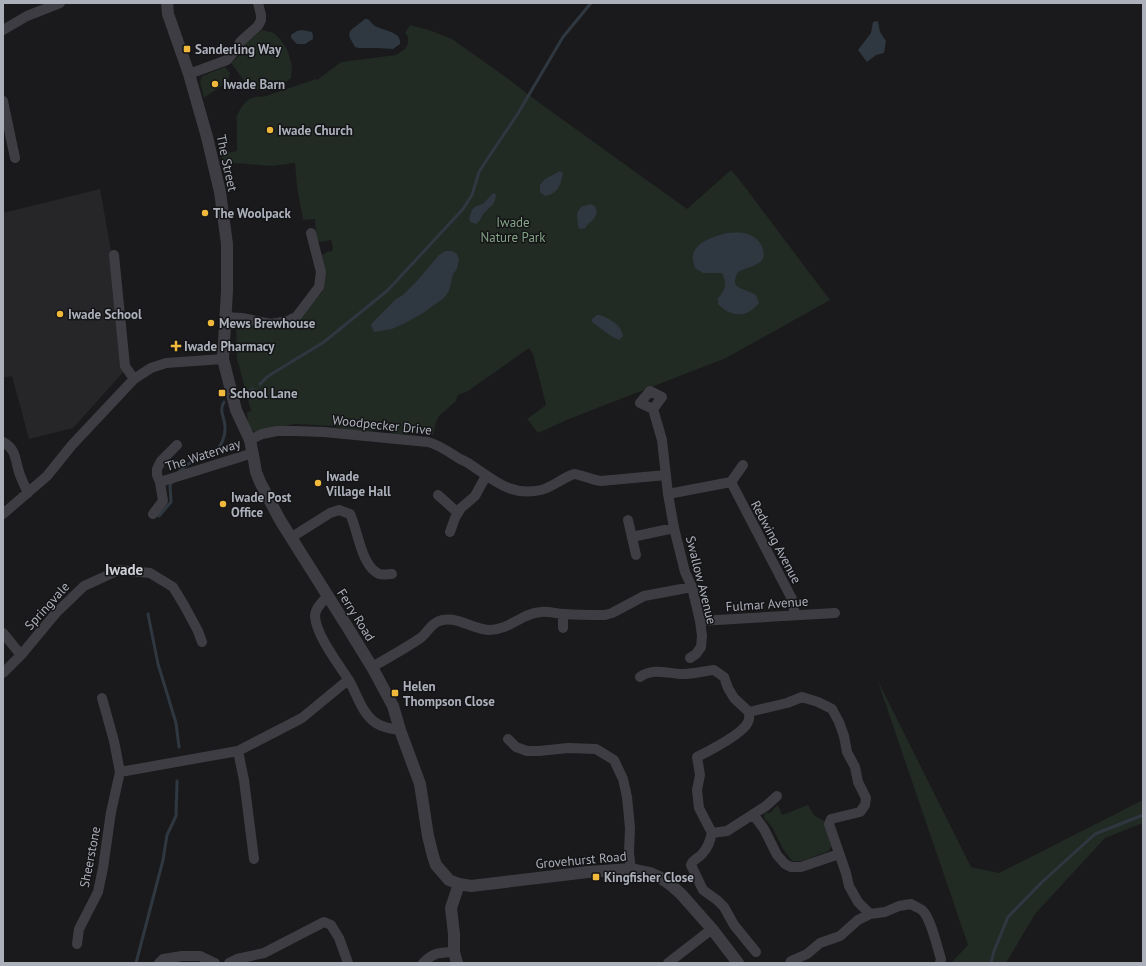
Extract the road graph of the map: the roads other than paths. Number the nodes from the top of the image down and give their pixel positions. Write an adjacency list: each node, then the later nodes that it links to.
1 (60, 3): 4 (street)
2 (167, 3): 5 (street, The Street)
3 (258, 3): 5 (street)
4 (3, 30)
5 (189, 74): 10 (street, The Street)
6 (3, 101): 7 (street)
7 (15, 158)
8 (311, 233): 10 (street)
9 (114, 255): 12 (street)
10 (226, 317): 11 (street, The Street)
11 (223, 359): 12 (street); 14 (street, Ferry Road)
12 (134, 378): 23 (street)
13 (654, 409): 19 (street, Swallow Avenue)
14 (250, 440): 17 (street, Ferry Road); 20 (street, Woodpecker Drive)
15 (3, 442): 23 (street)
16 (177, 445): 21 (street, The Waterway)
17 (253, 453): 21 (street, The Waterway); 33 (street, Ferry Road)
18 (743, 465): 22 (street)
19 (666, 475): 20 (street, Woodpecker Drive); 24 (street, Swallow Avenue)
20 (486, 476): 26 (street)
21 (169, 480): 28 (street, The Waterway)
22 (731, 482): 24 (street); 40 (street, Redwing Avenue)
23 (28, 493): 27 (street)
24 (668, 494): 30 (street, Swallow Avenue)
25 (438, 495): 26 (street)
26 (458, 513): 31 (street)
27 (3, 514)
28 (153, 514)
29 (628, 520): 32 (street)
30 (674, 528): 32 (street, Swallow Avenue); 36 (street, Swallow Avenue)
31 (450, 532)
32 (632, 537): 34 (street)
33 (292, 538): 35 (street); 37 (street, Ferry Road)
34 (636, 555)
35 (392, 574)
36 (692, 587): 39 (street); 41 (street, Swallow Avenue)
37 (328, 596): 47 (street, Ferry Road); 50 (street)
38 (835, 613): 40 (street, Fulmar Avenue)
39 (564, 614): 42 (street); 47 (street)
40 (795, 615): 41 (street, Fulmar Avenue)
41 (700, 621): 46 (street, Swallow Avenue)
42 (563, 628)
43 (3, 633): 45 (street)
44 (202, 642): 45 (street, Springvale)
45 (21, 656): 48 (street, Springvale)
46 (690, 658)
47 (372, 667): 53 (street, Ferry Road)
48 (3, 673)
49 (640, 677): 52 (street)
50 (348, 680): 53 (street); 55 (street)
51 (102, 698): 56 (street, Sheerstone)
52 (749, 712): 59 (street); 60 (street)
53 (400, 730): 63 (street, Ferry Road)
54 (512, 746): 62 (street)
55 (238, 751): 56 (street); 61 (street)
56 (120, 772): 66 (street, Sheerstone)
57 (777, 796): 58 (street)
58 (753, 814): 59 (street); 60 (street)
59 (712, 833): 67 (street)
60 (839, 854): 64 (street)
61 (254, 859)
62 (631, 869): 63 (street, Grovehurst Road); 65 (street, Grovehurst Road)
63 (459, 884): 68 (street)
64 (870, 914): 76 (street); 77 (street)
65 (712, 929): 74 (street); 75 (street, Grovehurst Road)
66 (77, 944)
67 (756, 952)
68 (455, 957): 73 (street)
69 (159, 963): 70 (street)
70 (215, 963)
71 (229, 963): 72 (street)
72 (348, 963)
73 (423, 963)
74 (668, 963)
75 (738, 963)
76 (790, 963)
77 (940, 963)

